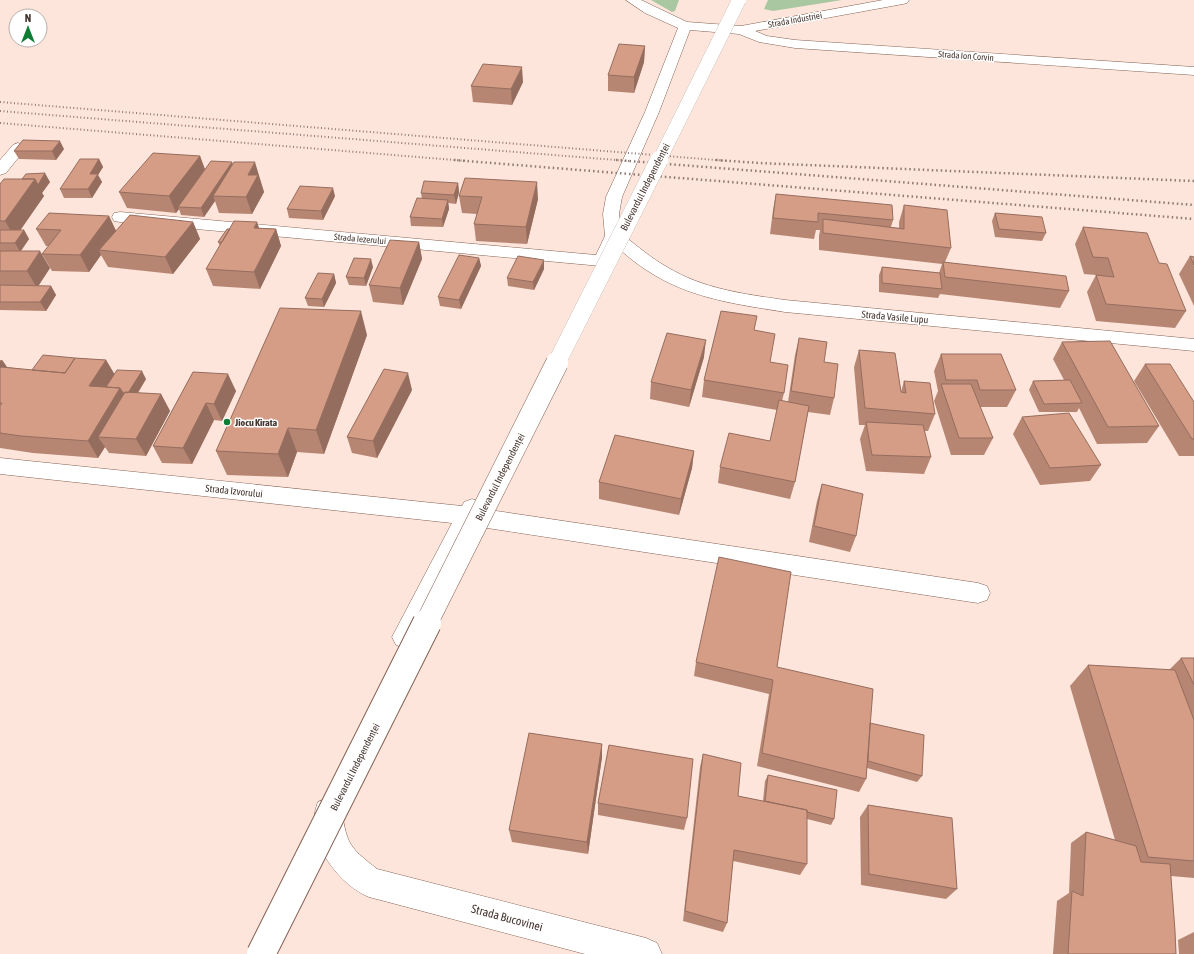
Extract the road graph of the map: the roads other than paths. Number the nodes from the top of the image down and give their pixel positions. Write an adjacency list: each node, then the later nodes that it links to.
1 (632, 0): 4 (street, Strada Industriei)
2 (738, 0): 16 (street, Bulevardul Independenței, bridge)
3 (903, 0): 5 (street, Strada Industriei)
4 (686, 26): 5 (street, Strada Industriei); 10 (street)
5 (741, 30): 6 (street, Strada Ion Corvin)
6 (1194, 71)
7 (18, 148): 8 (street)
8 (0, 170)
9 (120, 217): 11 (street, Strada Iezerului)
10 (614, 236): 11 (street); 12 (street, Strada Vasile Lupu)
11 (601, 261): 14 (street)
12 (1194, 345)
13 (0, 466): 14 (street, Strada Izvorului)
14 (468, 516): 15 (street, Strada Izvorului); 17 (street, Strada Bucovinei)
15 (978, 593)
16 (261, 954)
17 (646, 954)

